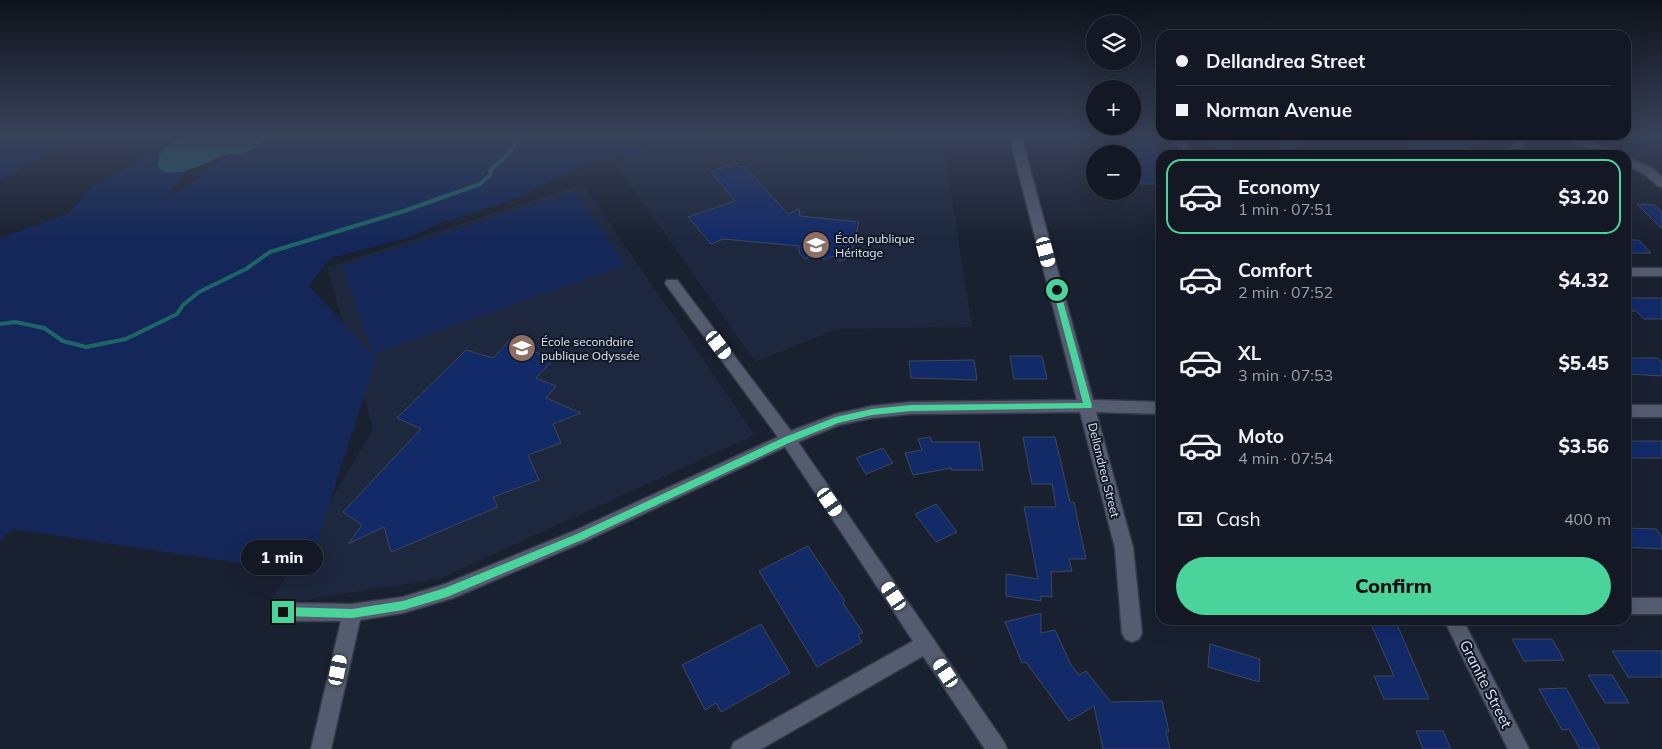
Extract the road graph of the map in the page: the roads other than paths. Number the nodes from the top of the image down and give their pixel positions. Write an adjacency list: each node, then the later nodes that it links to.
1 (1024, 171): 7 (street, Dellandrea Street)
2 (1648, 171): 3 (street)
3 (1662, 183)
4 (1631, 272): 5 (street)
5 (1662, 272)
6 (672, 283): 11 (street)
7 (1088, 406): 8 (street); 11 (street); 17 (street, Dellandrea Street)
8 (1156, 408)
9 (1631, 411): 10 (street)
10 (1662, 411)
11 (788, 439): 15 (street); 18 (street)
12 (1631, 606): 13 (street)
13 (1662, 606)
14 (283, 612): 15 (street)
15 (352, 613): 19 (street)
16 (1456, 625): 22 (street, Granite Street)
17 (1132, 633)
18 (926, 644): 20 (street); 21 (street)
19 (321, 749)
20 (741, 749)
21 (996, 749)
22 (1519, 749)

